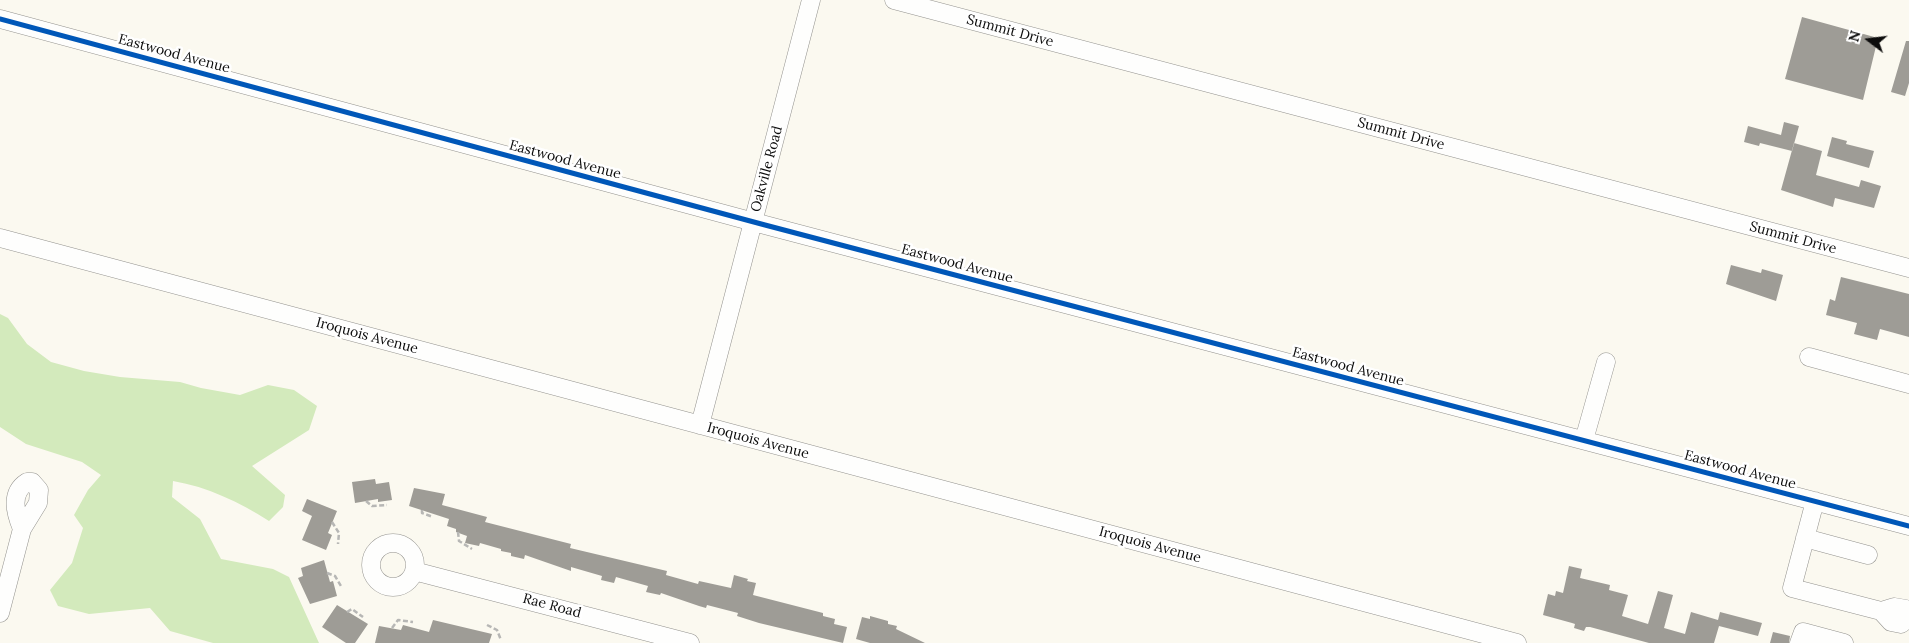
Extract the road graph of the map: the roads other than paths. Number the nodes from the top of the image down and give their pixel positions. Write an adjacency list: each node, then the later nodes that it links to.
1 (811, 0): 4 (street, Oakville Road)
2 (894, 0): 6 (street, Summit Drive)
3 (0, 19): 4 (street, Eastwood Avenue)
4 (754, 222): 10 (street, Oakville Road); 11 (street, Eastwood Avenue)
5 (0, 238): 10 (street, Iroquois Avenue)
6 (1909, 268)
7 (1809, 357): 9 (street)
8 (1606, 362): 11 (street)
9 (1909, 384)
10 (700, 425): 21 (street, Iroquois Avenue)
11 (1584, 440): 12 (street, Eastwood Avenue)
12 (1815, 502): 13 (street, Eastwood Avenue); 15 (street)
13 (1909, 526)
14 (22, 529): 18 (street)
15 (1805, 538): 16 (street); 19 (street)
16 (1868, 555)
17 (414, 571): 20 (street, Rae Road)
18 (0, 613)
19 (1909, 618)
20 (690, 643)
21 (1517, 643)
22 (1800, 643): 23 (street)
23 (1844, 643)

